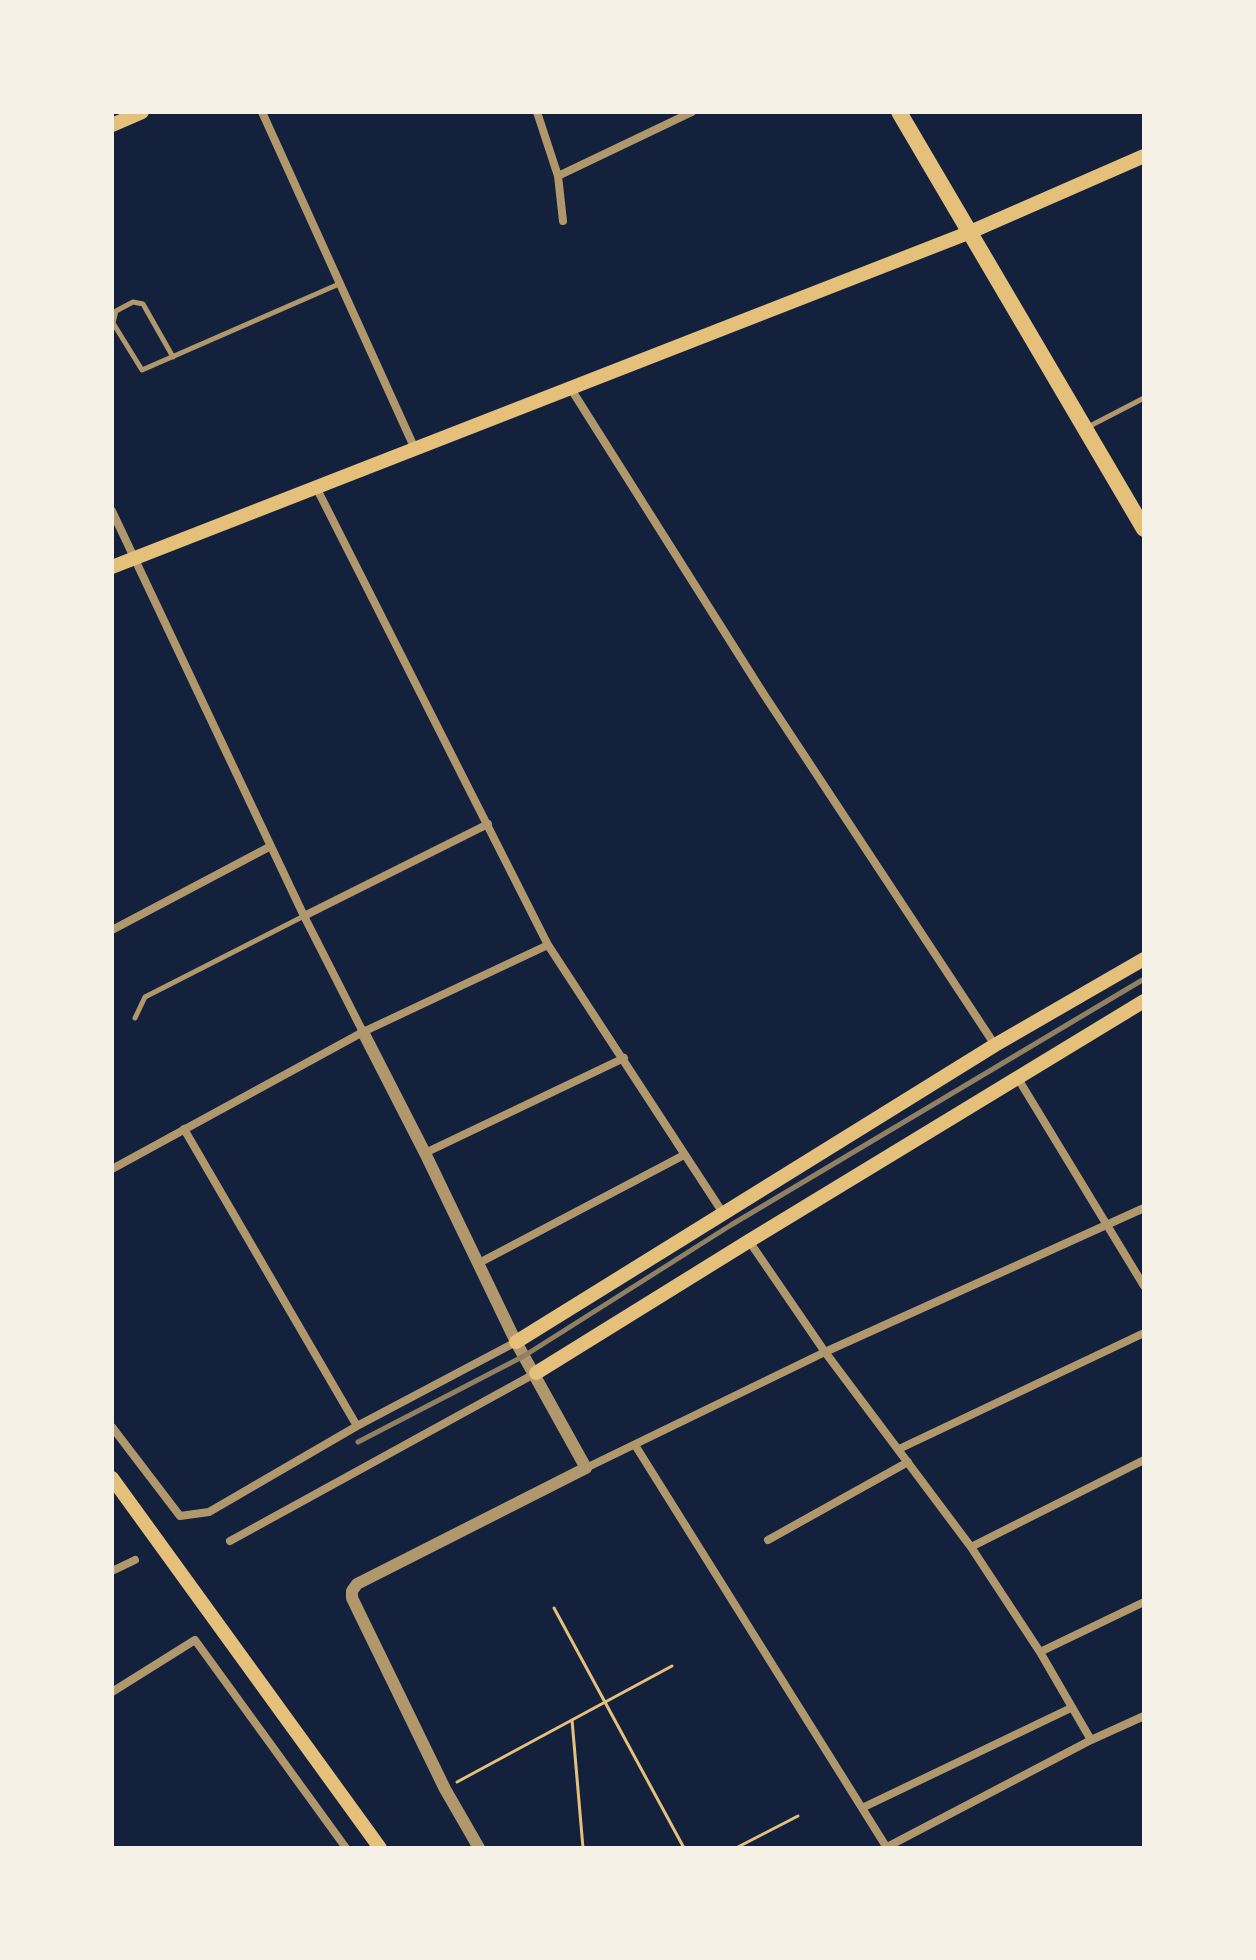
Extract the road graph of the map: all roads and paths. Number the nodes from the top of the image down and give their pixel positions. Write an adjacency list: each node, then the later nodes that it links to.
1 (142, 112): 6 (main road)
2 (262, 112): 11 (street)
3 (537, 112): 8 (street)
4 (692, 112): 8 (street)
5 (899, 112): 10 (main road)
6 (112, 125)
7 (1144, 156): 10 (main road)
8 (558, 176): 9 (street)
9 (563, 221)
10 (968, 233): 13 (main road); 15 (main road)
11 (340, 284): 12 (lane); 16 (street)
12 (173, 357): 12 (lane)
13 (571, 389): 16 (main road); 31 (street)
14 (1144, 398): 15 (lane)
15 (1084, 429): 19 (main road)
16 (415, 449): 17 (main road)
17 (316, 487): 20 (main road); 22 (street)
18 (112, 511): 20 (street)
19 (1144, 529)
20 (136, 558): 21 (main road); 23 (street)
21 (112, 567)
22 (488, 824): 24 (street); 26 (street)
23 (271, 846): 24 (street); 25 (street)
24 (304, 916): 29 (lane); 30 (street)
25 (112, 930)
26 (548, 945): 30 (street); 32 (street)
27 (1144, 959): 31 (main road)
28 (1144, 1001): 33 (main road)
29 (135, 1018)
30 (363, 1032): 34 (street); 35 (street)
31 (995, 1045): 39 (main road)
32 (624, 1058): 35 (street); 36 (street)
33 (1017, 1077): 40 (street); 41 (main road)
34 (184, 1129): 37 (street); 48 (street)
35 (425, 1153): 42 (street)
36 (684, 1155): 39 (street); 42 (street)
37 (112, 1169)
38 (1144, 1208): 40 (street)
39 (723, 1213): 45 (main road)
40 (1108, 1226): 43 (street); 46 (street)
41 (749, 1241): 46 (street); 47 (main road)
42 (479, 1263): 45 (street)
43 (1144, 1286)
44 (1144, 1333): 51 (street)
45 (516, 1342): 47 (street); 48 (street)
46 (825, 1352): 50 (street); 51 (street)
47 (536, 1373): 54 (street); 57 (street)
48 (357, 1426): 49 (street)
49 (112, 1427)
50 (635, 1445): 54 (street); 72 (street)
51 (899, 1449): 53 (street)
52 (1144, 1460): 58 (street)
53 (908, 1462): 56 (street); 58 (street)
54 (586, 1468): 71 (street)
55 (112, 1478): 76 (main road)
56 (768, 1540)
57 (230, 1541)
58 (971, 1547): 63 (street)
59 (135, 1560): 60 (street)
60 (112, 1571)
61 (1144, 1602): 63 (street)
62 (554, 1608): 66 (path)
63 (1040, 1652): 67 (street)
64 (672, 1666): 66 (path)
65 (112, 1692): 75 (street)
66 (604, 1703): 69 (path); 80 (path)
67 (1071, 1708): 70 (street); 72 (street)
68 (1144, 1716): 70 (street)
69 (572, 1720): 71 (path); 79 (path)
70 (1091, 1740): 82 (street)
71 (445, 1789): 73 (street)
72 (862, 1808): 82 (street)
73 (461, 1816): 77 (street); 78 (street)
74 (798, 1816): 81 (path)
75 (346, 1848)
76 (380, 1848)
77 (468, 1848)
78 (479, 1848)
79 (583, 1848)
80 (684, 1848)
81 (736, 1848)
82 (887, 1848)

